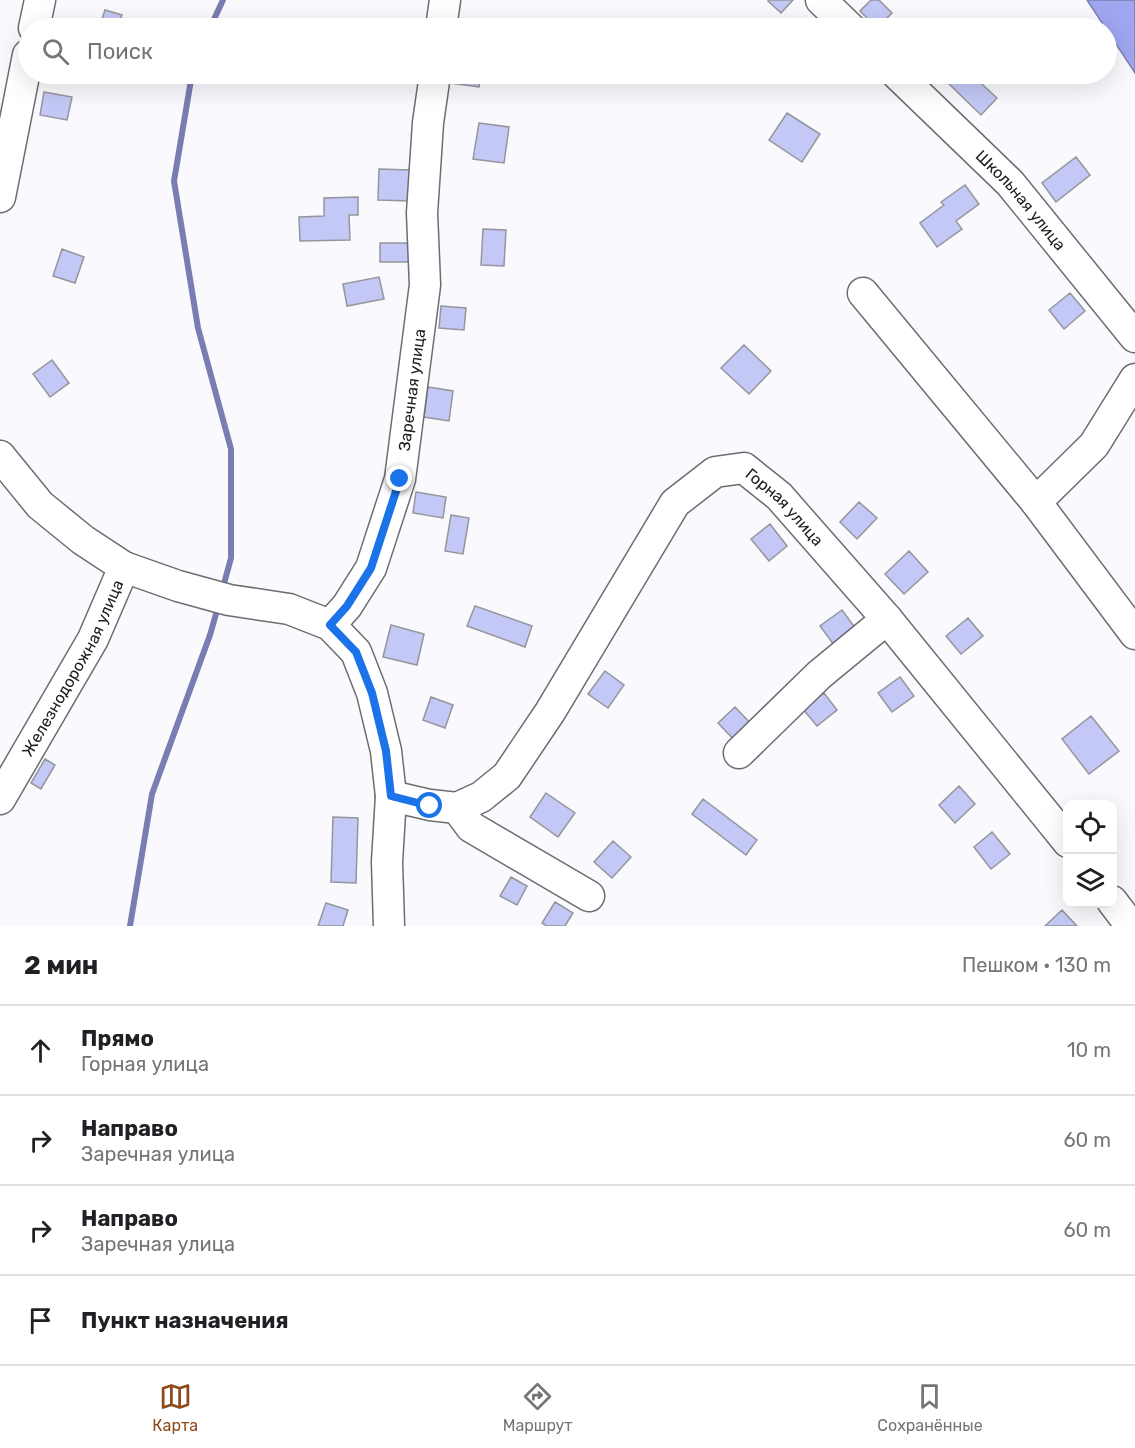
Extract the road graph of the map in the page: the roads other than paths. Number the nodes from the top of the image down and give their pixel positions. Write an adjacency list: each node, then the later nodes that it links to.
1 (40, 0): 4 (street)
2 (445, 0): 5 (street)
3 (820, 0): 6 (street)
4 (36, 18)
5 (442, 18)
6 (839, 18)
7 (22, 84): 10 (street)
8 (434, 84): 18 (street, Заречная улица)
9 (907, 84): 12 (street, Школьная улица)
10 (0, 198)
11 (863, 293): 15 (street)
12 (1135, 338)
13 (1135, 379): 15 (street)
14 (0, 456): 16 (street)
15 (1036, 502): 19 (street)
16 (124, 567): 18 (street); 22 (street, Железнодорожная улица)
17 (887, 619): 20 (street); 23 (street, Горная улица); 24 (street, Горная улица)
18 (330, 625): 21 (street)
19 (1135, 634)
20 (739, 753)
21 (391, 796): 23 (street); 27 (street)
22 (0, 799)
23 (457, 808): 25 (street)
24 (1063, 836)
25 (589, 896)
26 (1117, 907): 28 (street)
27 (389, 926)
28 (1131, 926)

